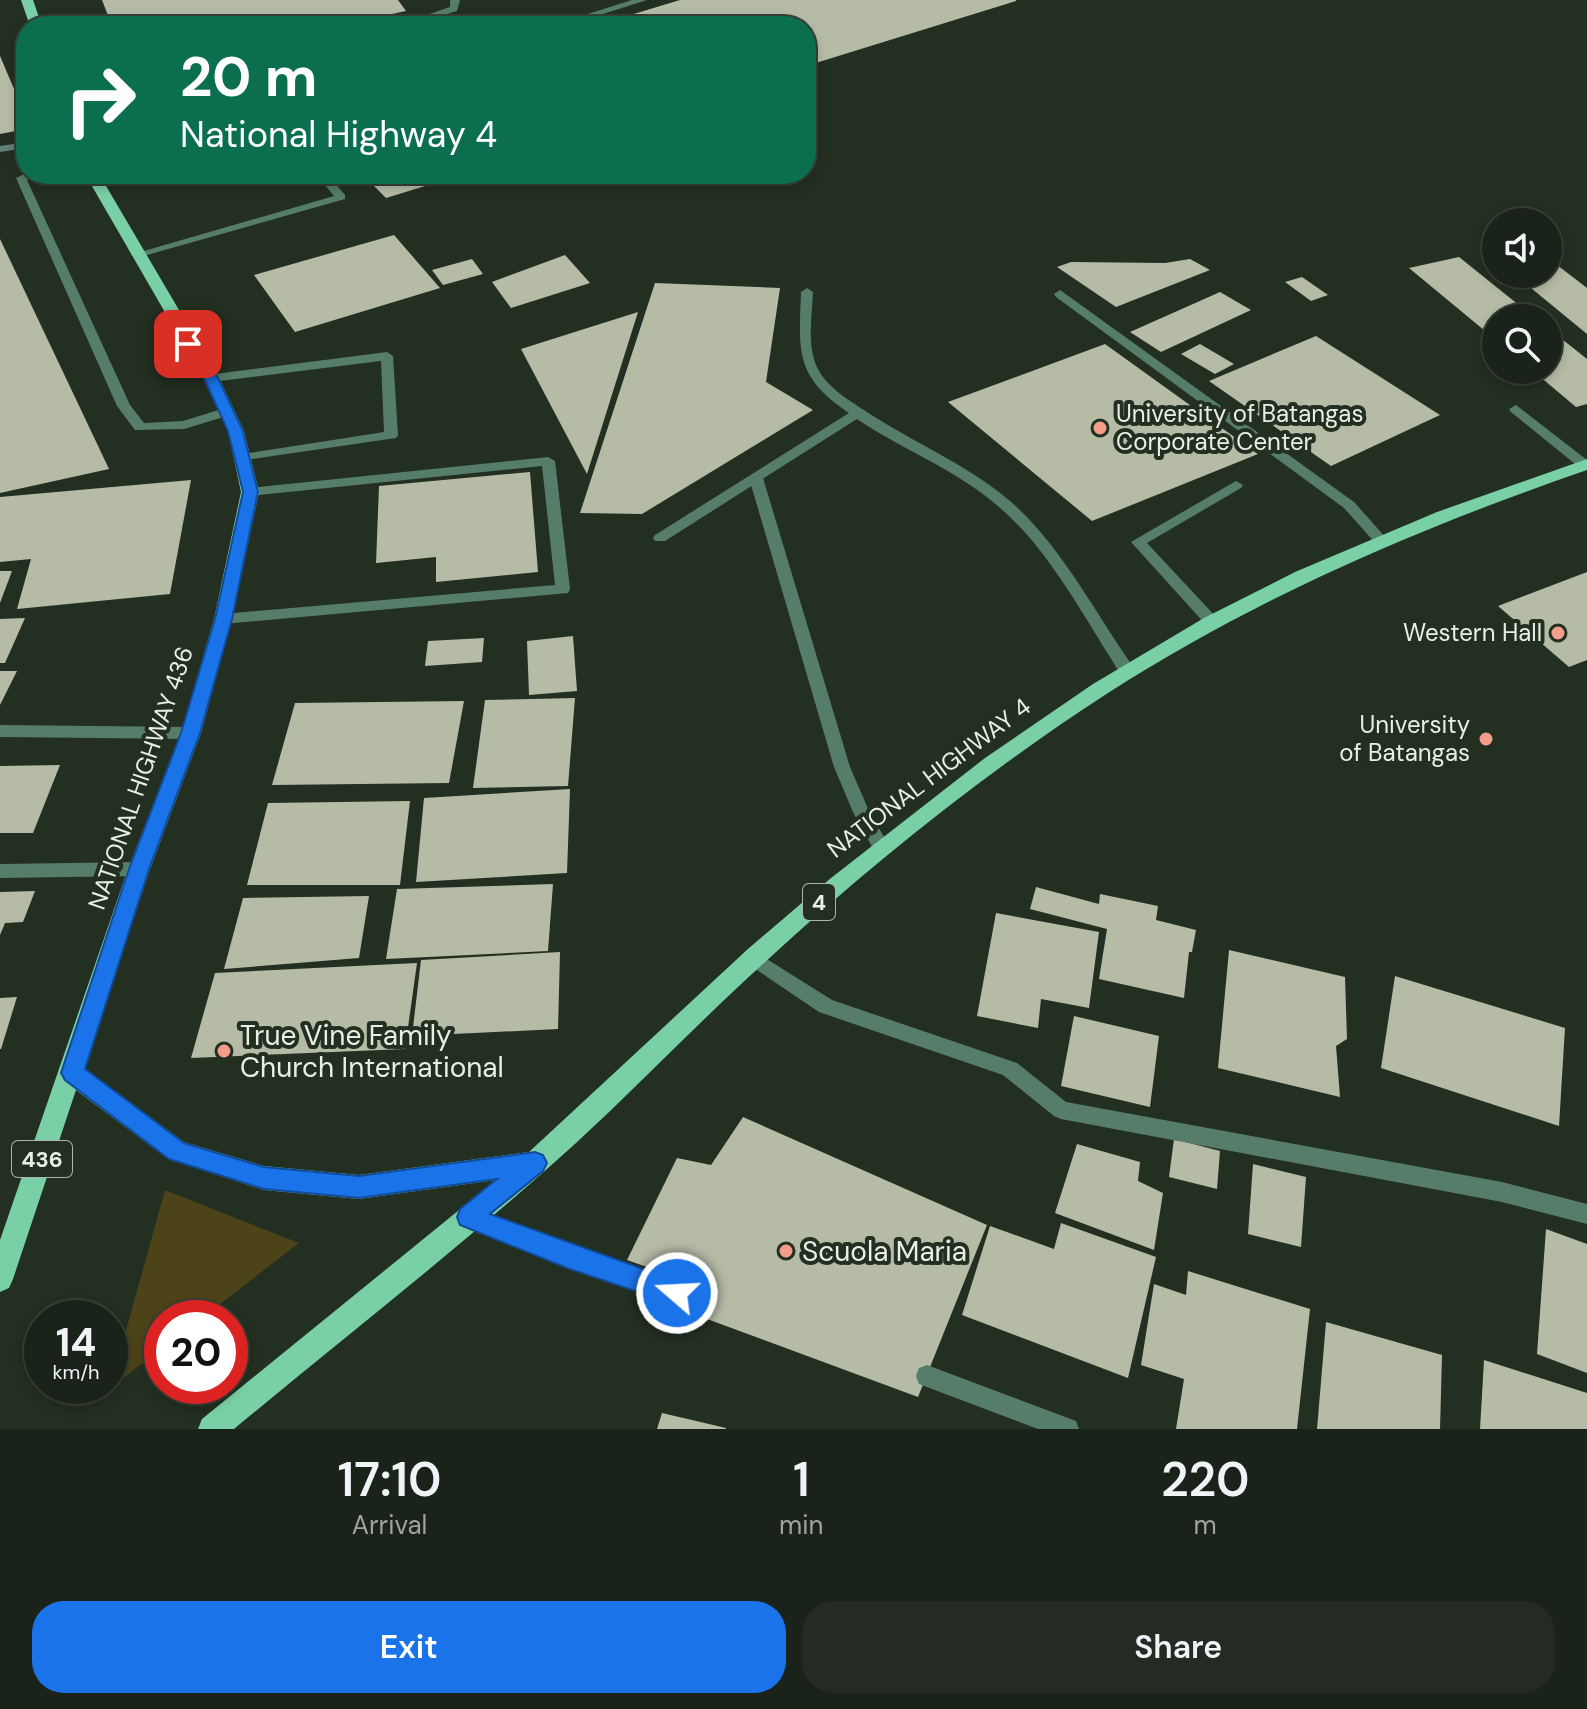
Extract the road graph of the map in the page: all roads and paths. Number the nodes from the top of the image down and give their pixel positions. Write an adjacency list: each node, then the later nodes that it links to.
1 (455, 0): 3 (street)
2 (642, 0): 4 (street)
3 (431, 16)
4 (588, 16)
5 (24, 184): 13 (street)
6 (100, 184): 8 (main road, NATIONAL HIGHWAY 436 / 436)
7 (330, 184): 8 (street)
8 (136, 255): 11 (main road, NATIONAL HIGHWAY 436 / 436)
9 (807, 292): 14 (street)
10 (1060, 294): 21 (street)
11 (211, 378): 13 (main road, NATIONAL HIGHWAY 436 / 436); 15 (street)
12 (1516, 409): 16 (street)
13 (225, 412): 15 (main road, NATIONAL HIGHWAY 436 / 436)
14 (859, 412): 17 (street); 24 (street)
15 (243, 458): 19 (main road, NATIONAL HIGHWAY 436 / 436)
16 (1586, 465): 21 (main road, NATIONAL HIGHWAY 4 / 4)
17 (756, 478): 20 (street); 27 (street)
18 (1236, 485): 23 (street)
19 (250, 492): 22 (main road, NATIONAL HIGHWAY 436 / 436); 22 (street)
20 (660, 538)
21 (1382, 542): 23 (main road, NATIONAL HIGHWAY 4 / 4)
22 (223, 619): 26 (main road, NATIONAL HIGHWAY 436 / 436)
23 (1212, 622): 24 (main road, NATIONAL HIGHWAY 4 / 4)
24 (1128, 672): 27 (main road, NATIONAL HIGHWAY 4 / 4)
25 (0, 731): 26 (street)
26 (191, 733): 28 (main road, NATIONAL HIGHWAY 436 / 436)
27 (882, 849): 30 (main road, NATIONAL HIGHWAY 4 / 4)
28 (139, 869): 29 (street); 31 (main road, NATIONAL HIGHWAY 436 / 436)
29 (0, 871)
30 (754, 959): 32 (main road, NATIONAL HIGHWAY 4 / 4); 33 (street)
31 (72, 1073): 32 (main road); 35 (main road, NATIONAL HIGHWAY 436 / 436)
32 (535, 1163): 34 (main road, NATIONAL HIGHWAY 4 / 4)
33 (1587, 1214)
34 (469, 1217): 36 (street); 38 (main road, NATIONAL HIGHWAY 4 / 4)
35 (0, 1279)
36 (677, 1293)
37 (927, 1376): 39 (street)
38 (212, 1429)
39 (1068, 1429)

